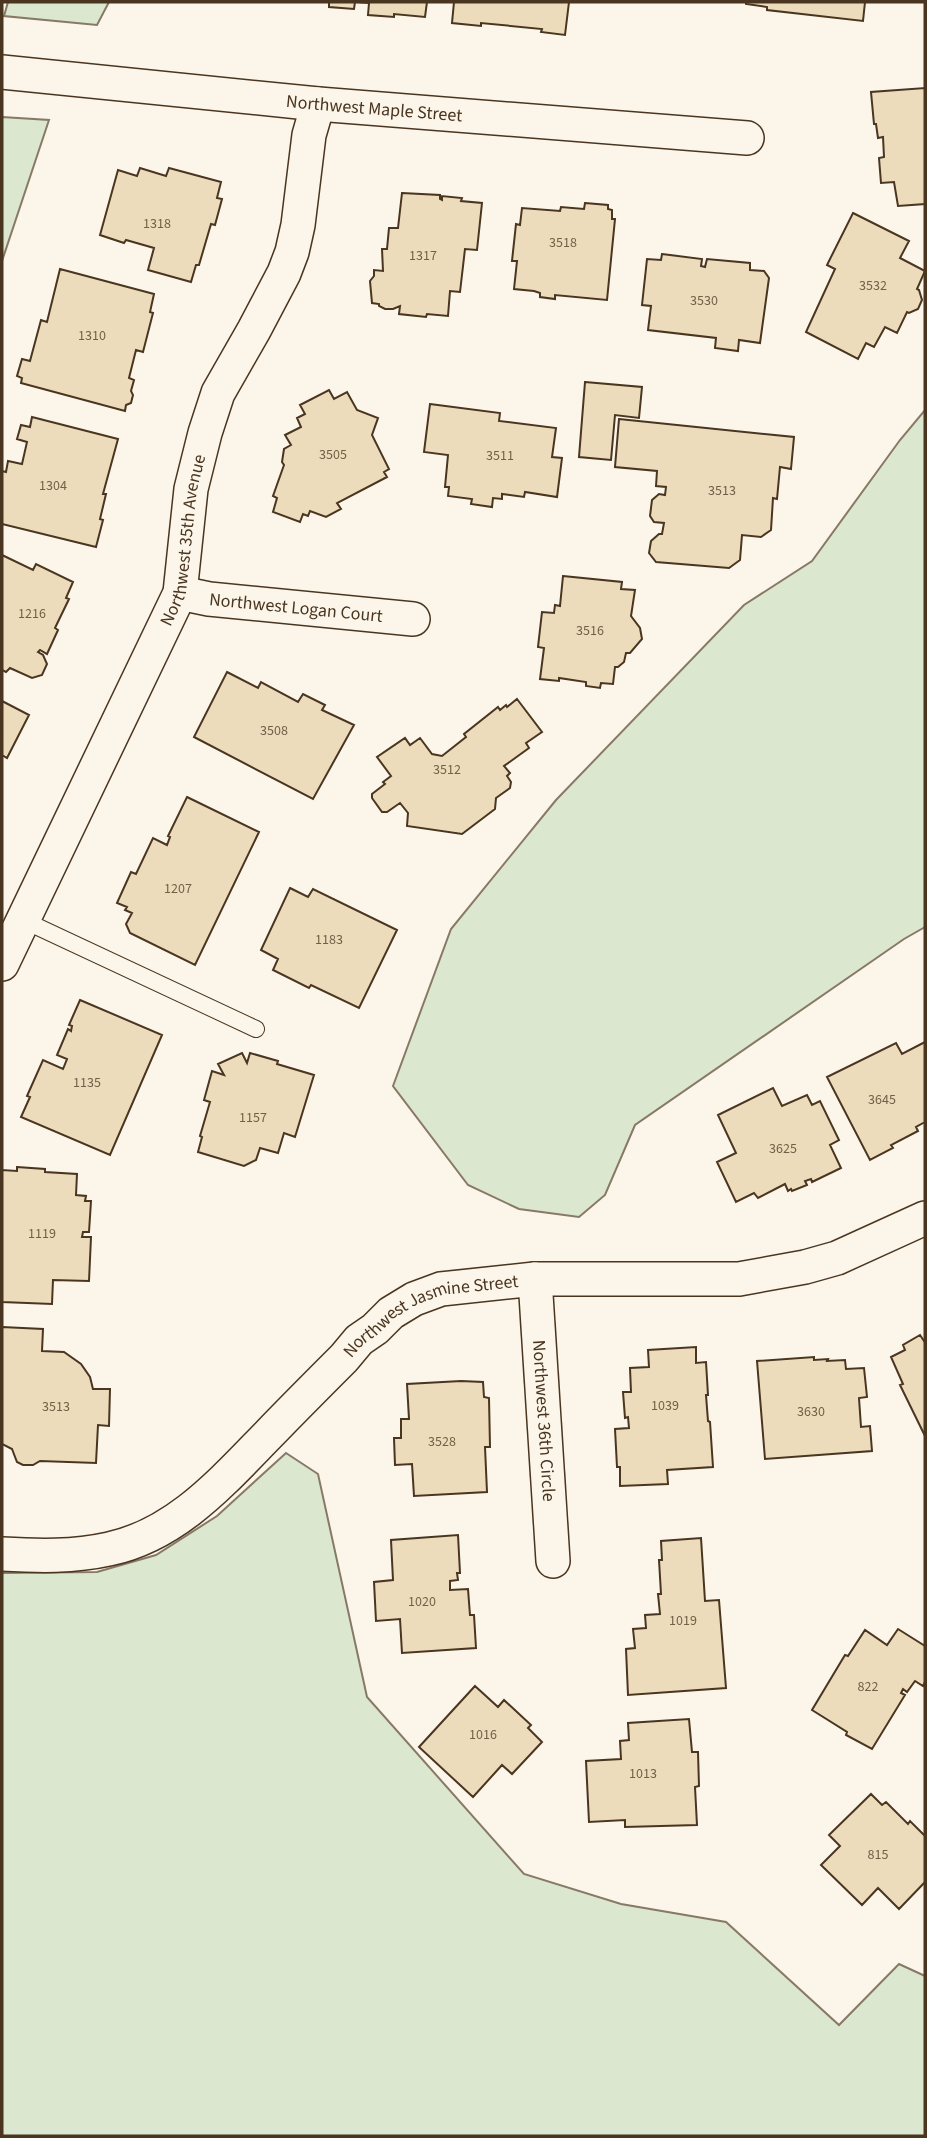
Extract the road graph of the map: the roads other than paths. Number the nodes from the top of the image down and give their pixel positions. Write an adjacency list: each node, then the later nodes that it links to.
1 (2, 72): 2 (street, Northwest Maple Street)
2 (318, 104): 3 (street, Northwest Maple Street); 4 (street, Northwest 35th Avenue)
3 (747, 138)
4 (180, 593): 5 (street, Northwest Logan Court); 6 (street, Northwest 35th Avenue)
5 (413, 619)
6 (23, 920): 7 (street, Northwest 35th Avenue); 8 (lane)
7 (2, 964)
8 (256, 1029)
9 (925, 1218): 10 (street, Northwest Jasmine Street)
10 (535, 1279): 11 (street, Northwest Jasmine Street); 12 (street, Northwest 36th Circle)
11 (2, 1554)
12 (553, 1561)

